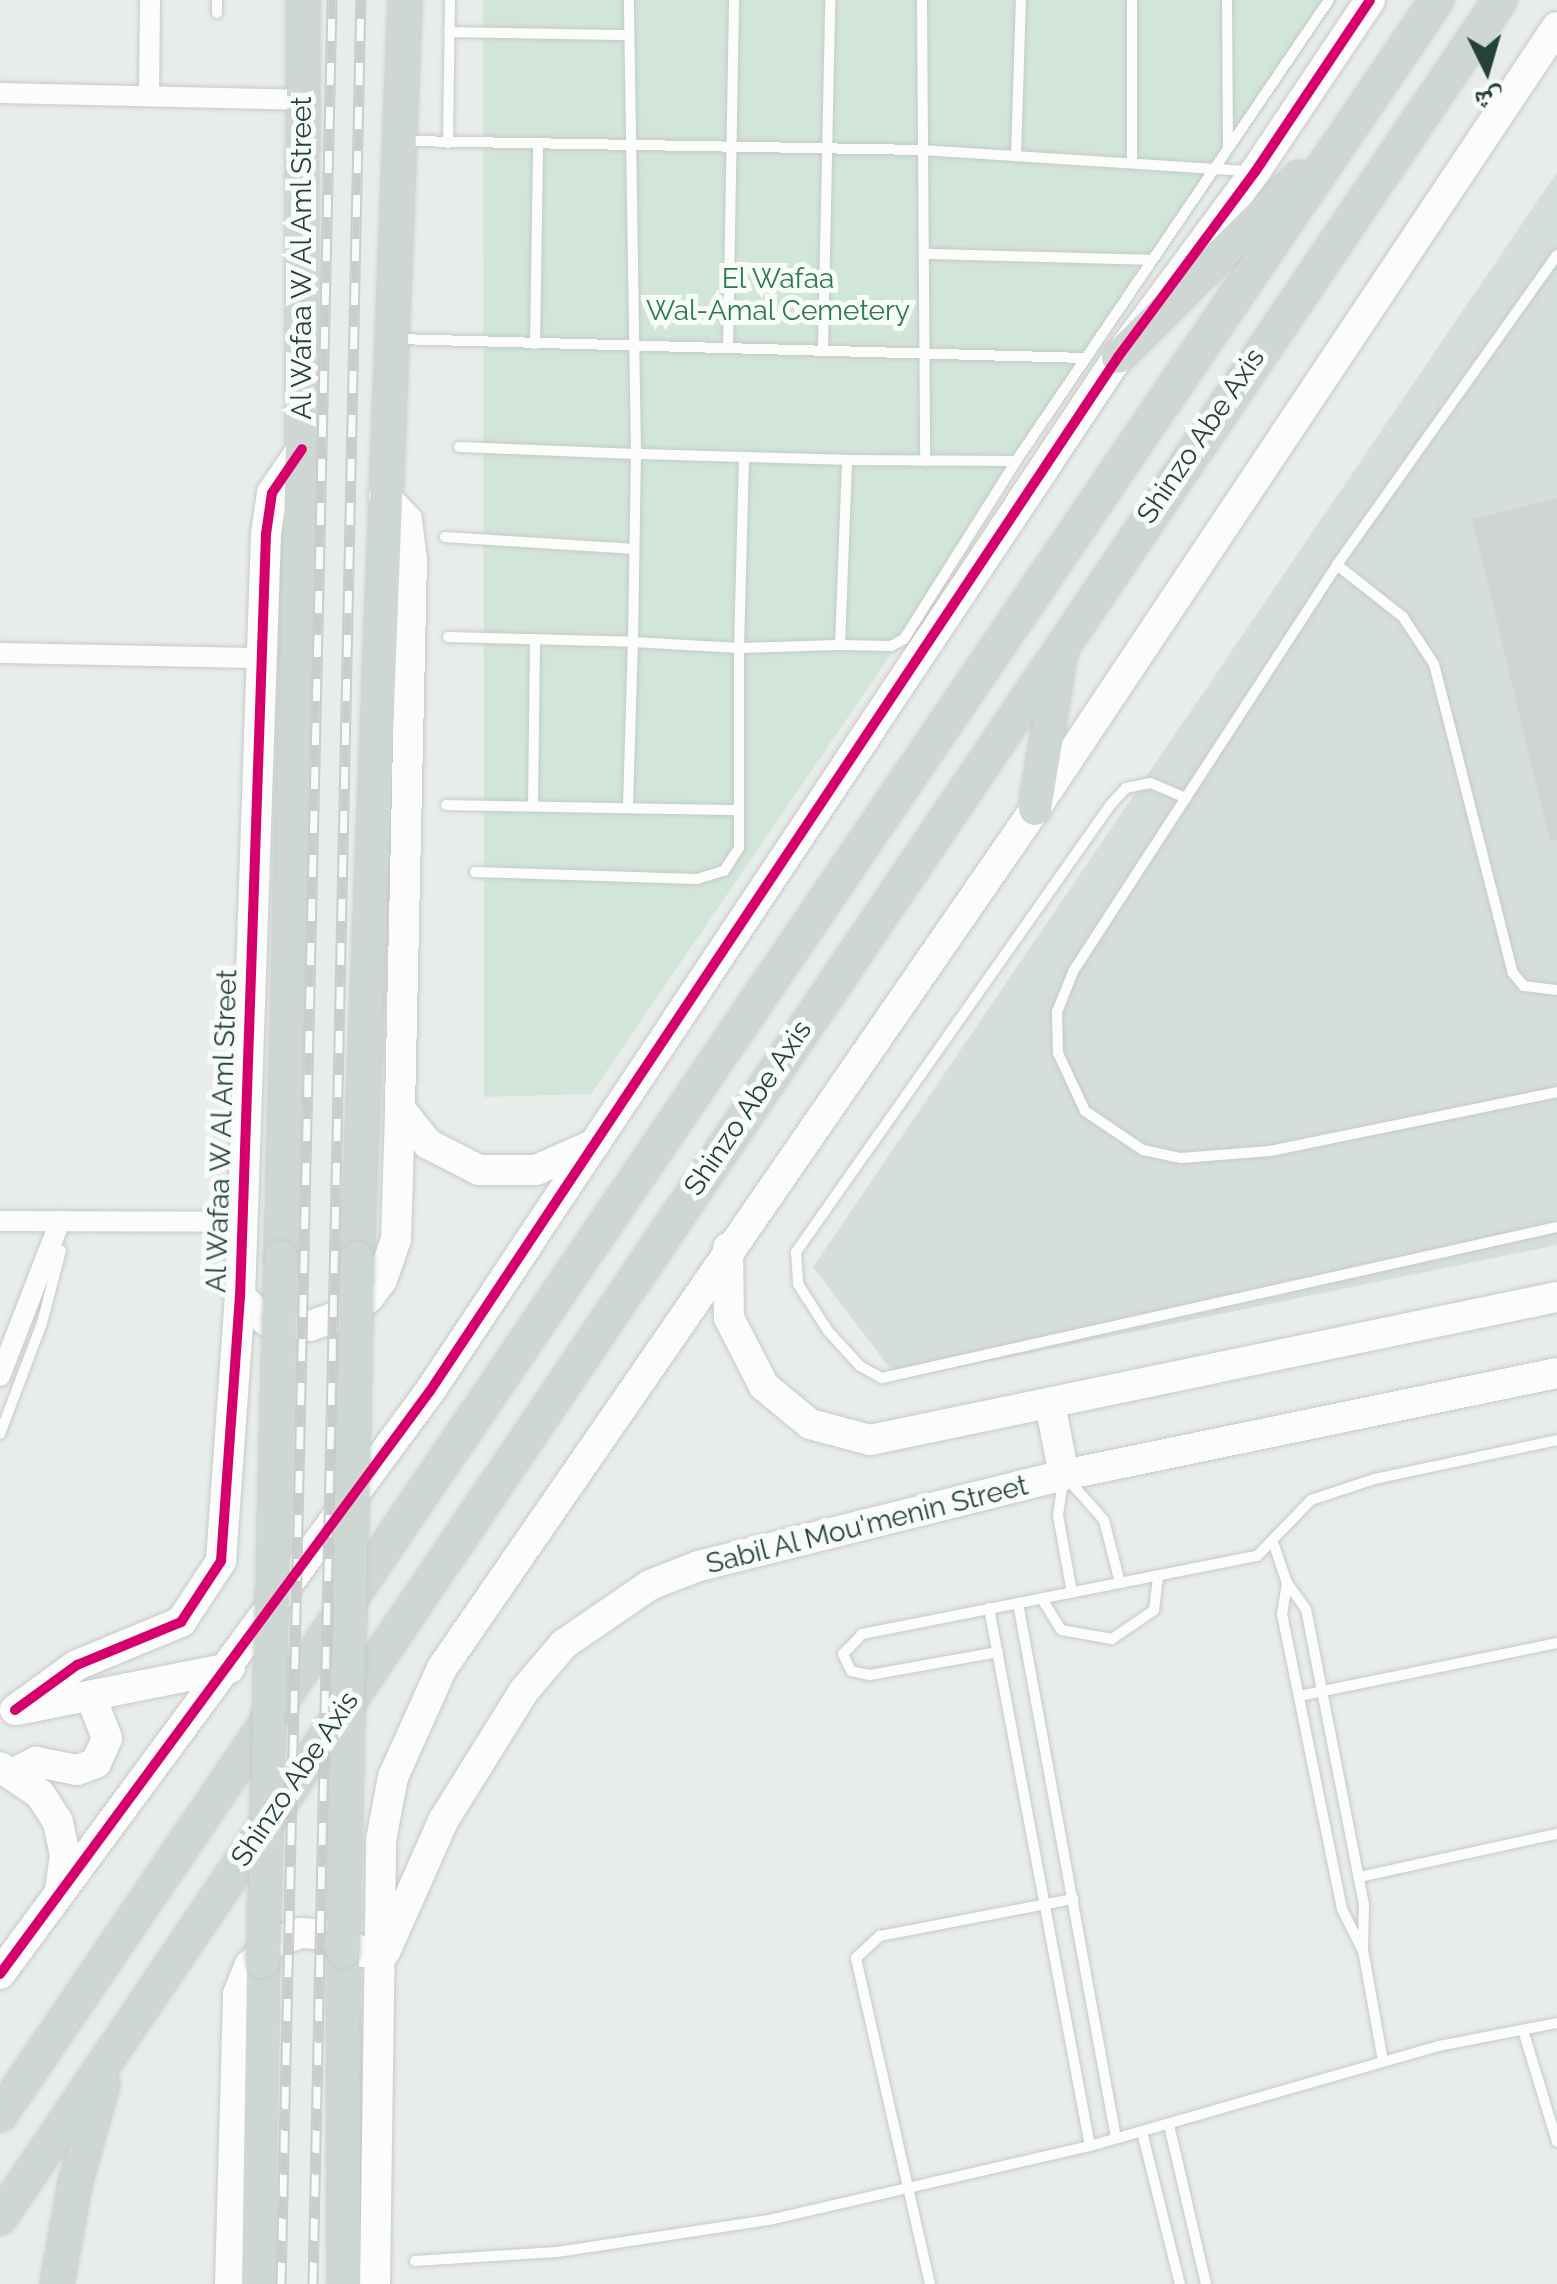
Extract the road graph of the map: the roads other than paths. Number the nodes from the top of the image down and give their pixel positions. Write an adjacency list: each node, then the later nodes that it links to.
1 (150, 0): 24 (street)
2 (217, 0): 18 (lane)
3 (303, 0): 25 (main road, Al Wafaa W Al Aml Street)
4 (405, 0): 27 (main road)
5 (450, 0): 20 (lane)
6 (629, 0): 21 (lane)
7 (734, 0): 32 (lane)
8 (830, 0): 30 (lane)
9 (922, 0): 34 (lane)
10 (1021, 0): 35 (lane)
11 (1132, 0): 36 (lane)
12 (1227, 0): 33 (lane)
13 (1329, 0): 33 (lane)
14 (1370, 0): 38 (street)
15 (1437, 0): 26 (main road, Shinzo Abe Axis)
16 (1500, 0): 22 (main road, Shinzo Abe Axis)
17 (1524, 0): 22 (main road)
18 (217, 13)
19 (1557, 27): 72 (street)
20 (449, 32): 21 (lane); 28 (lane)
21 (629, 34): 31 (lane)
22 (1475, 37): 62 (main road, Shinzo Abe Axis)
23 (0, 93): 24 (street)
24 (149, 95): 25 (street)
25 (301, 100): 50 (main road, Al Wafaa W Al Aml Street)
26 (1352, 125): 48 (main road); 122 (main road, Shinzo Abe Axis)
27 (400, 141): 28 (lane); 42 (main road)
28 (448, 143): 29 (lane)
29 (538, 145): 31 (lane); 43 (lane)
30 (824, 147): 32 (lane); 34 (lane); 46 (lane)
31 (629, 148): 32 (lane); 44 (lane)
32 (731, 148): 45 (lane)
33 (1228, 148): 37 (lane)
34 (923, 150): 35 (lane); 39 (lane)
35 (1016, 156): 36 (lane)
36 (1132, 163): 37 (lane)
37 (1214, 168): 38 (lane); 41 (lane)
38 (1255, 172): 48 (street)
39 (927, 254): 41 (lane); 47 (lane)
40 (1557, 254): 59 (lane)
41 (1152, 260): 48 (lane)
42 (390, 339): 43 (lane); 56 (main road)
43 (535, 344): 44 (lane)
44 (635, 347): 45 (lane); 51 (lane)
45 (728, 347): 46 (lane)
46 (823, 348): 47 (lane)
47 (926, 351): 48 (lane); 54 (lane)
48 (1102, 357): 55 (lane); 78 (street)
49 (458, 447): 51 (lane)
50 (302, 448): 67 (street, Al Wafaa W Al Aml Street); 133 (main road, bridge)
51 (636, 454): 52 (lane); 58 (lane)
52 (744, 458): 53 (lane); 65 (lane)
53 (848, 460): 54 (lane); 64 (lane)
54 (925, 461): 55 (lane)
55 (1016, 461): 64 (lane)
56 (384, 496): 77 (street); 134 (main road, bridge)
57 (444, 537): 58 (lane)
58 (634, 549): 63 (lane)
59 (1337, 565): 68 (lane); 75 (lane)
60 (448, 637): 61 (lane)
61 (535, 639): 63 (lane); 70 (lane)
62 (1062, 639): 72 (main road); 120 (main road, Shinzo Abe Axis)
63 (634, 642): 65 (lane); 71 (lane)
64 (840, 646): 65 (lane)
65 (739, 648): 73 (lane)
66 (0, 653): 67 (street)
67 (258, 658): 81 (street, Al Wafaa W Al Aml Street)
68 (1186, 798): 76 (lane); 82 (lane)
69 (446, 806): 70 (lane)
70 (533, 806): 71 (lane)
71 (628, 807): 73 (lane)
72 (1035, 809): 83 (street)
73 (738, 810): 74 (lane)
74 (474, 872)
75 (1557, 990)
76 (1557, 1092)
77 (400, 1109): 78 (street); 85 (street)
78 (598, 1143): 104 (street)
79 (60, 1220): 80 (street); 81 (street); 87 (street)
80 (0, 1221)
81 (240, 1222): 85 (street, Al Wafaa W Al Aml Street)
82 (1557, 1228)
83 (728, 1248): 90 (street); 116 (street)
84 (60, 1250): 87 (lane)
85 (240, 1297): 108 (street, Al Wafaa W Al Aml Street)
86 (1557, 1297): 90 (street)
87 (33, 1320): 89 (street); 91 (lane)
88 (1557, 1373): 93 (street, Sabil Al Mou'menin Street)
89 (0, 1376)
90 (1050, 1404): 93 (street)
91 (0, 1434)
92 (1557, 1440): 94 (lane)
93 (1064, 1476): 96 (lane); 98 (lane); 116 (street, Sabil Al Mou'menin Street)
94 (1274, 1545): 95 (lane); 97 (lane)
95 (1158, 1575): 96 (lane); 99 (lane)
96 (1120, 1583): 98 (lane)
97 (1287, 1583): 105 (lane); 106 (lane)
98 (1072, 1593): 99 (lane)
99 (1042, 1598): 100 (lane)
100 (1018, 1604): 101 (lane); 113 (lane)
101 (989, 1608): 103 (lane); 103 (lane)
102 (1557, 1643): 105 (lane)
103 (998, 1652): 114 (lane)
104 (230, 1668): 107 (street); 112 (street)
105 (1322, 1691): 106 (lane); 111 (lane)
106 (1299, 1696): 115 (lane)
107 (91, 1697): 108 (street); 109 (street)
108 (7, 1712)
109 (7, 1770): 112 (street)
110 (1557, 1834): 111 (lane)
111 (1359, 1877): 115 (lane)
112 (59, 1898): 117 (street)
113 (1073, 1899): 114 (lane); 125 (lane)
114 (1044, 1905): 127 (lane); 128 (lane)
115 (1363, 1950): 121 (lane)
116 (378, 1969): 132 (street); 135 (street)
117 (0, 1974)
118 (1557, 2022): 119 (lane)
119 (1523, 2030): 121 (lane); 126 (lane)
120 (120, 2040): 129 (main road, Shinzo Abe Axis); 131 (main road)
121 (1382, 2061): 123 (lane)
122 (0, 2115)
123 (1169, 2125): 124 (lane); 138 (lane)
124 (1142, 2132): 125 (lane); 137 (lane)
125 (1116, 2138): 127 (lane)
126 (1557, 2142)
127 (1090, 2146): 128 (lane)
128 (908, 2189): 130 (lane); 136 (lane)
129 (0, 2218)
130 (415, 2261)
131 (57, 2284)
132 (230, 2284)
133 (258, 2284)
134 (344, 2284)
135 (375, 2284)
136 (930, 2284)
137 (1180, 2284)
138 (1206, 2284)

